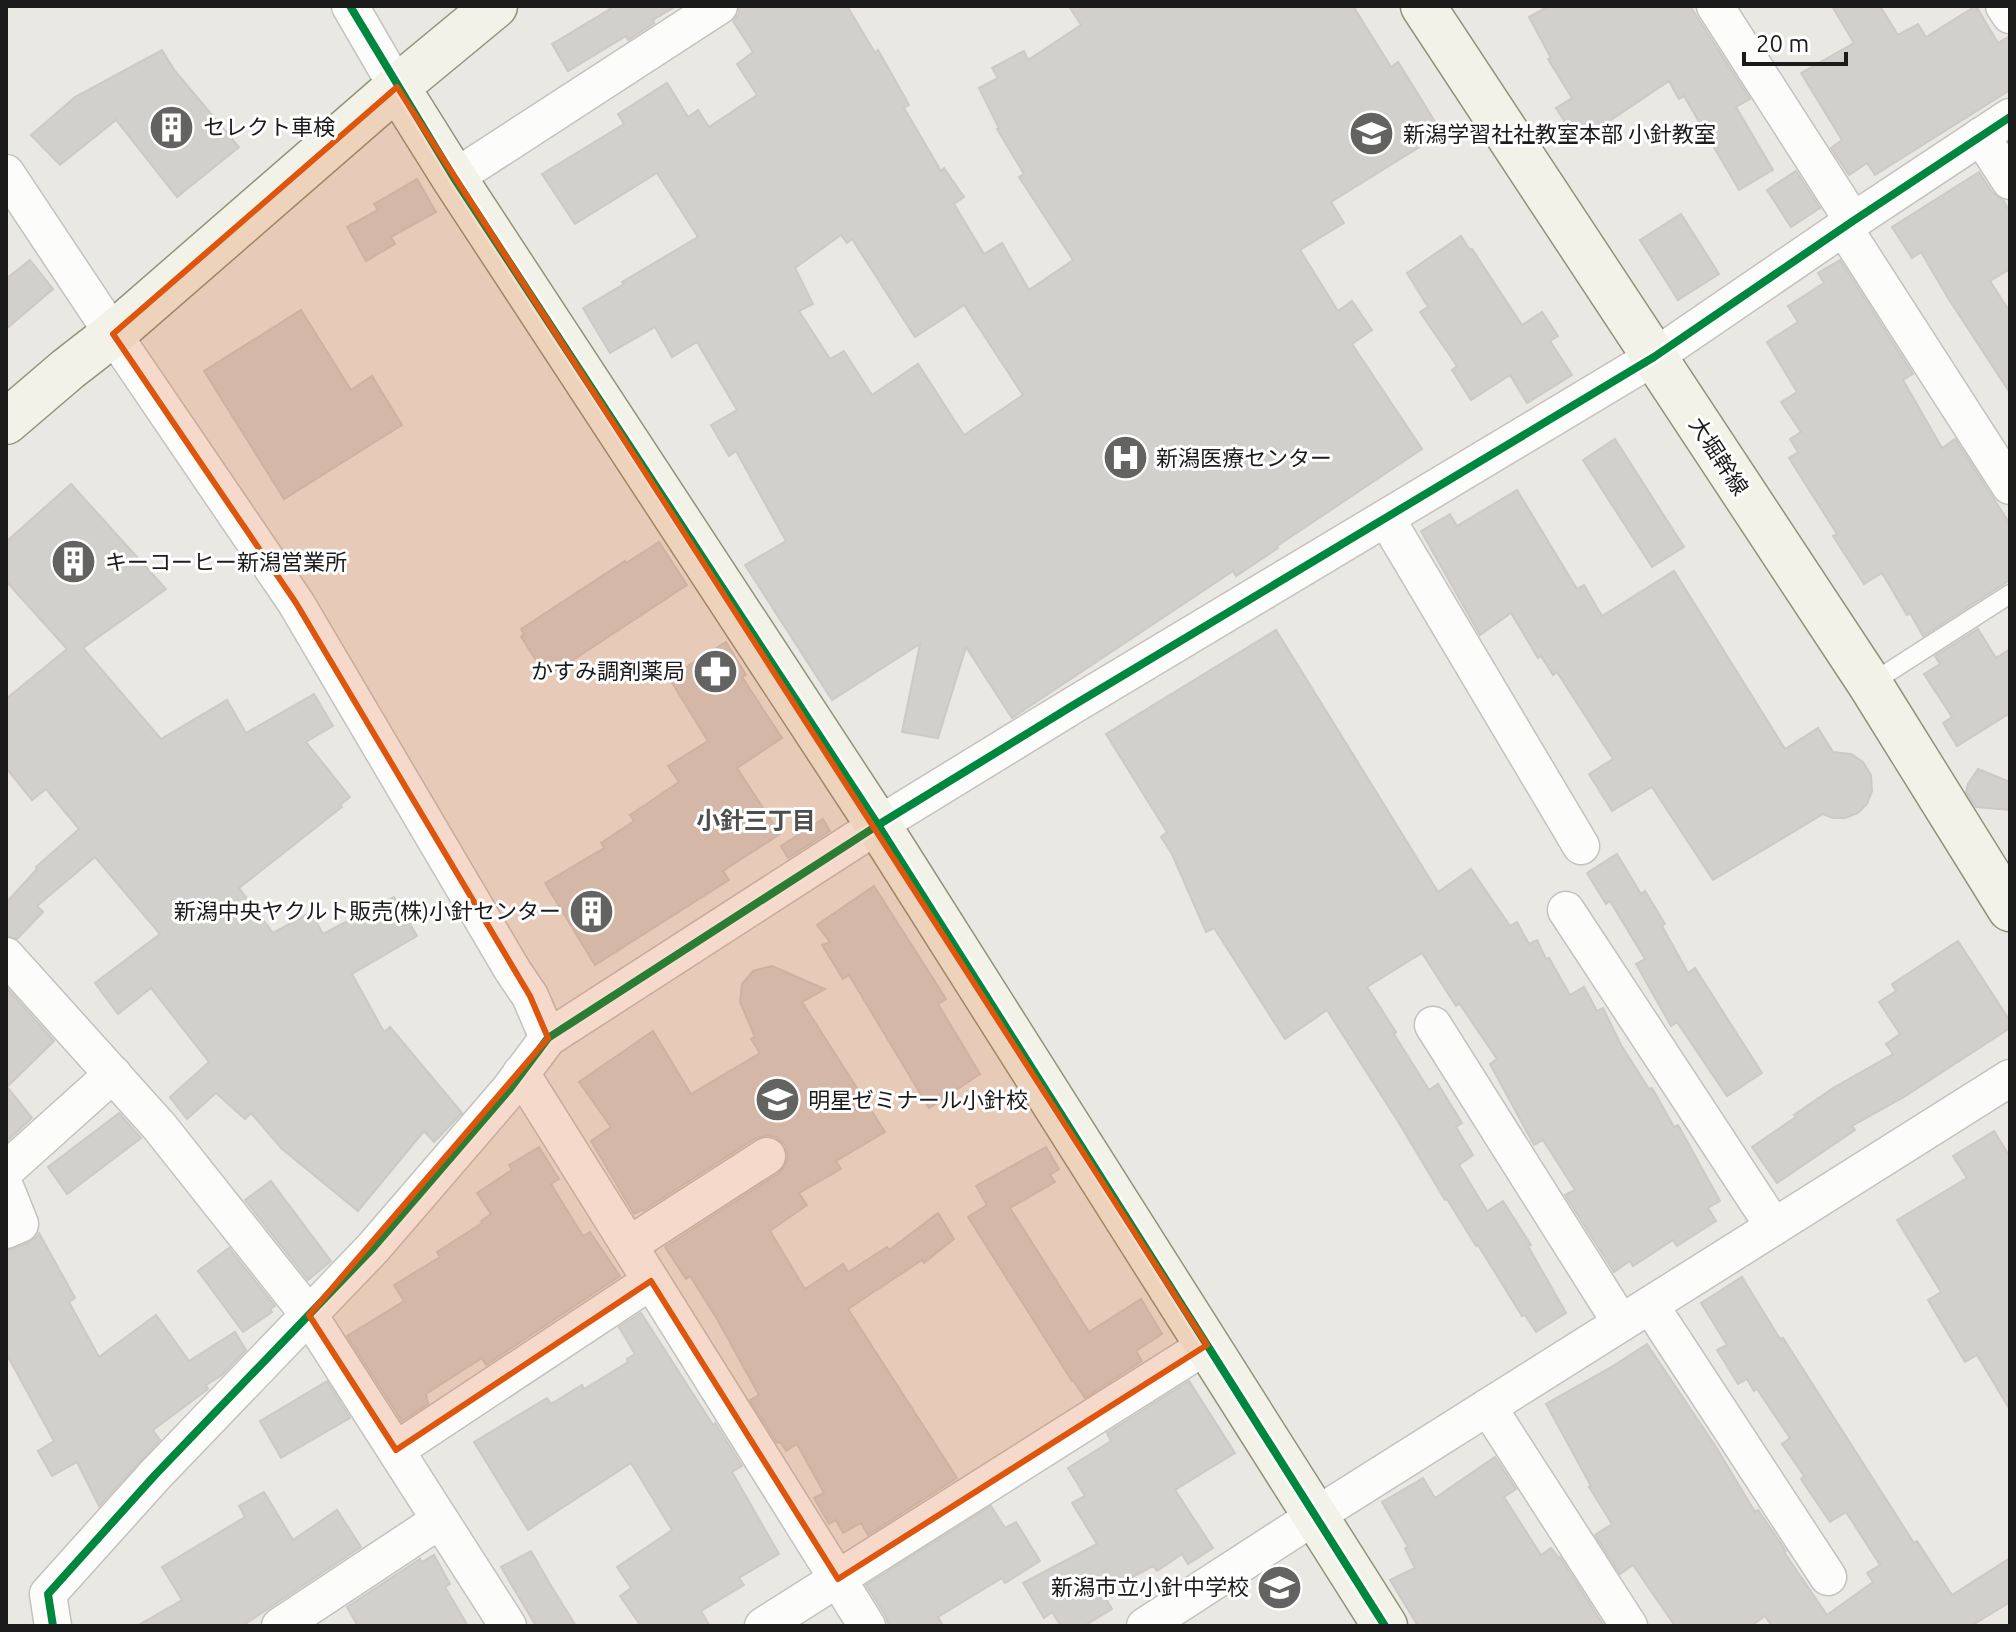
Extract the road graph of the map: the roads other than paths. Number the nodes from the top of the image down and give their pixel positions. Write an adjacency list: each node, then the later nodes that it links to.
1 (350, 6): 8 (street)
2 (495, 6): 8 (street)
3 (719, 6): 11 (street)
4 (1423, 6): 15 (street, 大堀幹線)
5 (1715, 6): 13 (street)
6 (2004, 6): 7 (street)
7 (2010, 15)
8 (397, 87): 11 (street); 14 (street)
9 (1996, 126): 12 (street); 13 (street)
10 (6, 173): 14 (street)
11 (454, 178): 21 (street)
12 (2010, 181)
13 (1848, 224): 15 (street); 17 (street)
14 (113, 334): 16 (street); 27 (street)
15 (1654, 357): 18 (street); 20 (street, 大堀幹線)
16 (6, 422)
17 (2010, 486)
18 (1386, 518): 21 (street); 22 (street)
19 (2010, 594): 20 (lane)
20 (1870, 684): 23 (street, 大堀幹線)
21 (878, 825): 27 (street); 40 (street)
22 (1581, 846)
23 (2010, 909)
24 (1566, 910): 34 (street)
25 (6, 956): 29 (street)
26 (1433, 1025): 38 (street)
27 (548, 1038): 28 (street)
28 (521, 1073): 36 (street); 39 (street)
29 (113, 1074): 32 (street); 39 (street)
30 (2010, 1078): 34 (street)
31 (767, 1156): 36 (street)
32 (6, 1170)
33 (6, 1189): 35 (street)
34 (1774, 1227): 38 (street)
35 (6, 1230)
36 (629, 1245): 37 (street)
37 (651, 1281): 42 (street); 46 (street)
38 (1636, 1314): 41 (street); 45 (street)
39 (309, 1315): 42 (street); 47 (street)
40 (1207, 1345): 43 (street); 46 (street)
41 (1488, 1407): 43 (street); 54 (street)
42 (396, 1450): 44 (street)
43 (1315, 1516): 52 (street); 53 (street)
44 (440, 1520): 48 (street); 49 (street)
45 (1828, 1577)
46 (838, 1579): 50 (street); 51 (street)
47 (53, 1626)
48 (280, 1626)
49 (508, 1626)
50 (763, 1626)
51 (867, 1626)
52 (1145, 1626)
53 (1385, 1626)
54 (1629, 1626)

